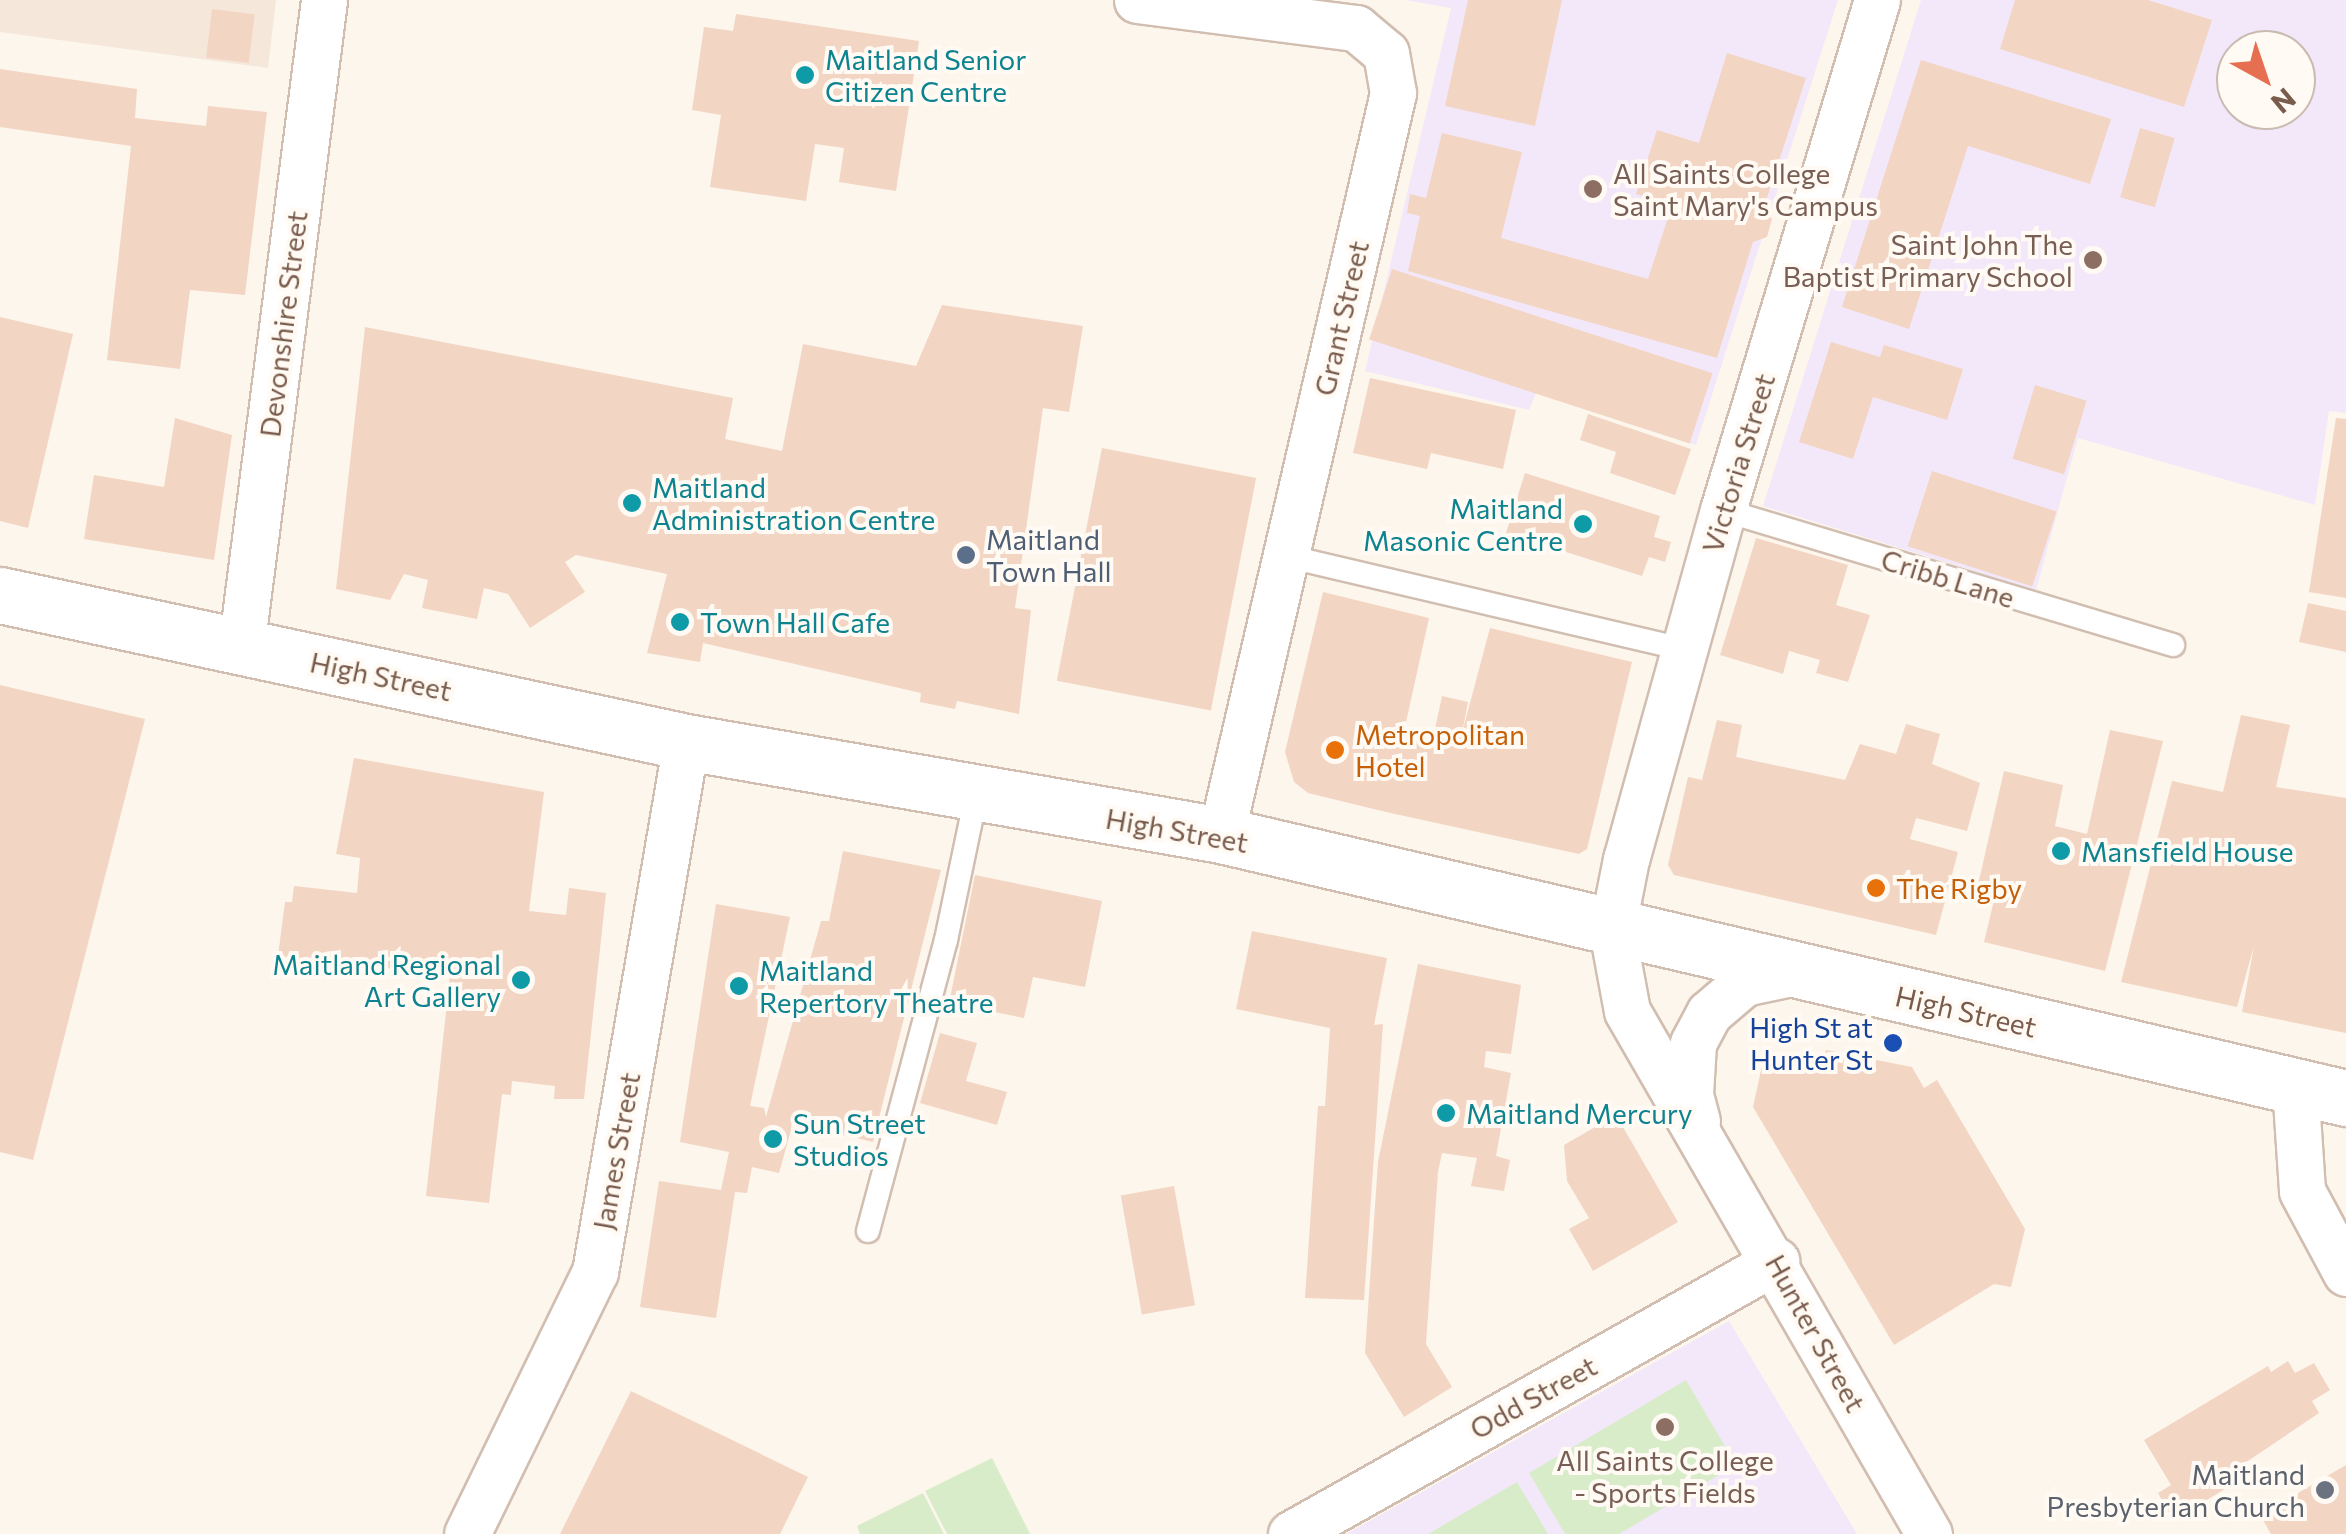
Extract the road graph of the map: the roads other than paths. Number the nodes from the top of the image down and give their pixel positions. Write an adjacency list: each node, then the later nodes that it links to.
1 (324, 0): 9 (street, Devonshire Street)
2 (1138, 0): 4 (street, Grant Street)
3 (1878, 0): 5 (street, Victoria Street)
4 (1203, 5): 6 (street, Grant Street)
5 (1723, 510): 8 (lane, Cribb Lane); 10 (street, Victoria Street)
6 (1286, 556): 10 (lane); 13 (street, Grant Street)
7 (0, 595): 9 (main road, High Street)
8 (2173, 646)
9 (241, 648): 11 (main road, High Street)
10 (1684, 649): 14 (street, Victoria Street)
11 (686, 742): 12 (main road, High Street); 21 (street, James Street)
12 (976, 796): 13 (main road, High Street); 18 (lane)
13 (1221, 836): 14 (main road, High Street)
14 (1612, 930): 15 (main road, High Street); 17 (street, Hunter Street)
15 (1796, 972): 16 (main road, High Street); 17 (street, Hunter Street)
16 (2320, 1092): 20 (street)
17 (1700, 1134): 19 (street, Hunter Street)
18 (868, 1231)
19 (1776, 1261): 22 (street, Odd Street); 23 (street, Hunter Street)
20 (2346, 1273)
21 (467, 1534)
22 (1291, 1534)
23 (1929, 1534)

